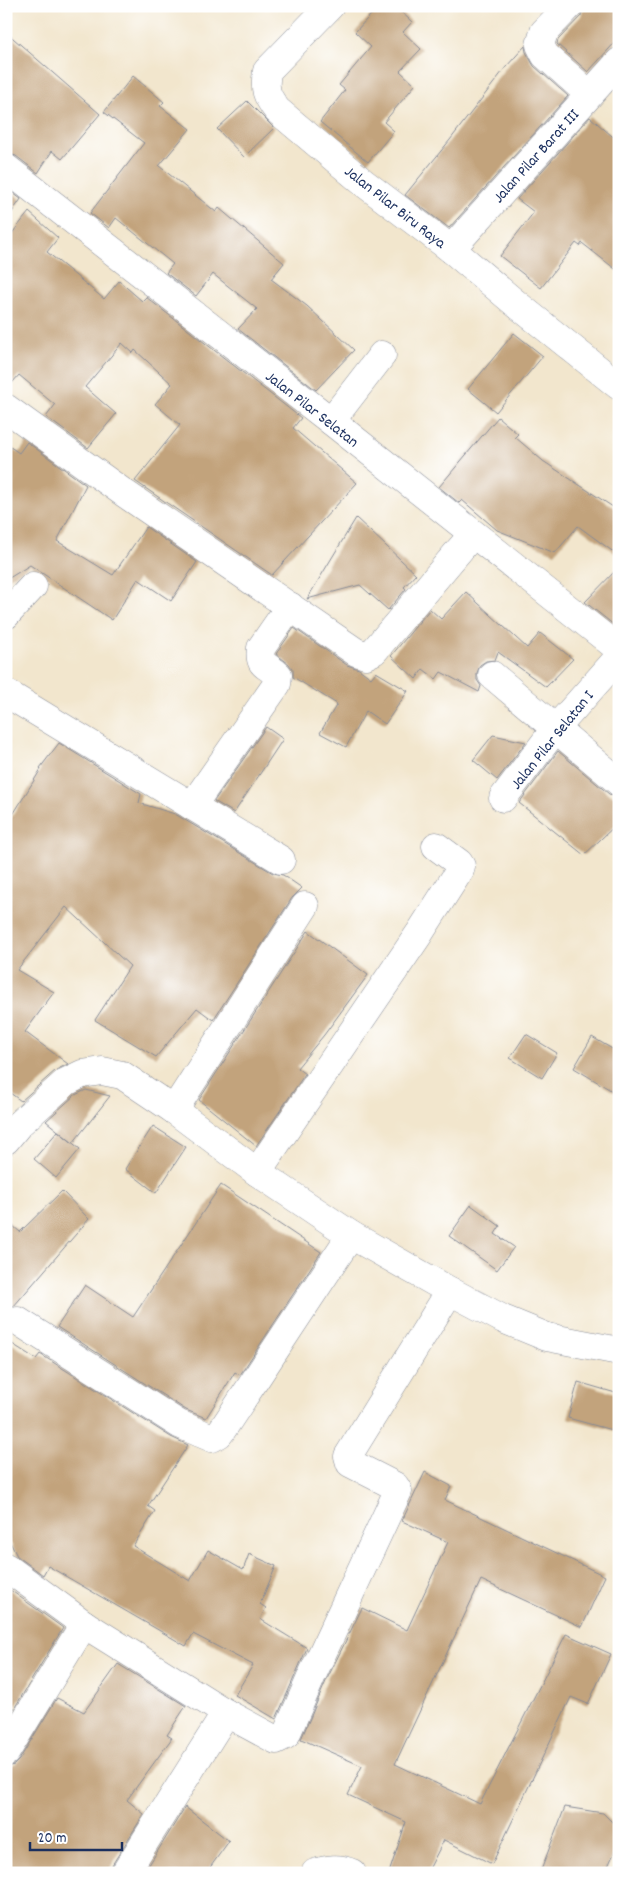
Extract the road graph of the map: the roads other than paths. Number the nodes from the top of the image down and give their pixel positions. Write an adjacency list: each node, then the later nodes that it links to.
1 (330, 6): 6 (street, Jalan Pilar Biru Raya)
2 (569, 6): 4 (street)
3 (619, 62): 4 (street, Jalan Pilar Barat III)
4 (590, 94): 6 (street, Jalan Pilar Barat III)
5 (6, 168): 10 (street, Jalan Pilar Selatan)
6 (451, 248): 8 (street, Jalan Pilar Biru Raya)
7 (382, 355): 10 (street)
8 (619, 386)
9 (6, 408): 13 (street)
10 (331, 421): 11 (street, Jalan Pilar Selatan)
11 (473, 534): 13 (street); 15 (street, Jalan Pilar Selatan)
12 (33, 586): 14 (street)
13 (290, 606): 22 (street)
14 (6, 615)
15 (619, 649)
16 (619, 657): 19 (street, Jalan Pilar Selatan I)
17 (492, 675): 19 (street)
18 (6, 693): 22 (street)
19 (556, 728): 20 (street); 21 (street, Jalan Pilar Selatan I)
20 (619, 782)
21 (503, 798)
22 (192, 806): 24 (street)
23 (436, 846): 28 (street)
24 (281, 860)
25 (305, 906): 26 (street)
26 (174, 1110): 27 (street); 28 (street)
27 (11, 1126)
28 (257, 1172): 29 (street)
29 (351, 1235): 30 (street); 31 (street)
30 (450, 1291): 32 (street); 35 (street)
31 (18, 1321)
32 (619, 1351)
33 (6, 1567): 34 (street)
34 (84, 1624): 35 (street); 36 (street)
35 (226, 1712): 37 (street)
36 (6, 1752)
37 (125, 1873)
38 (315, 1873): 39 (street)
39 (352, 1873)

